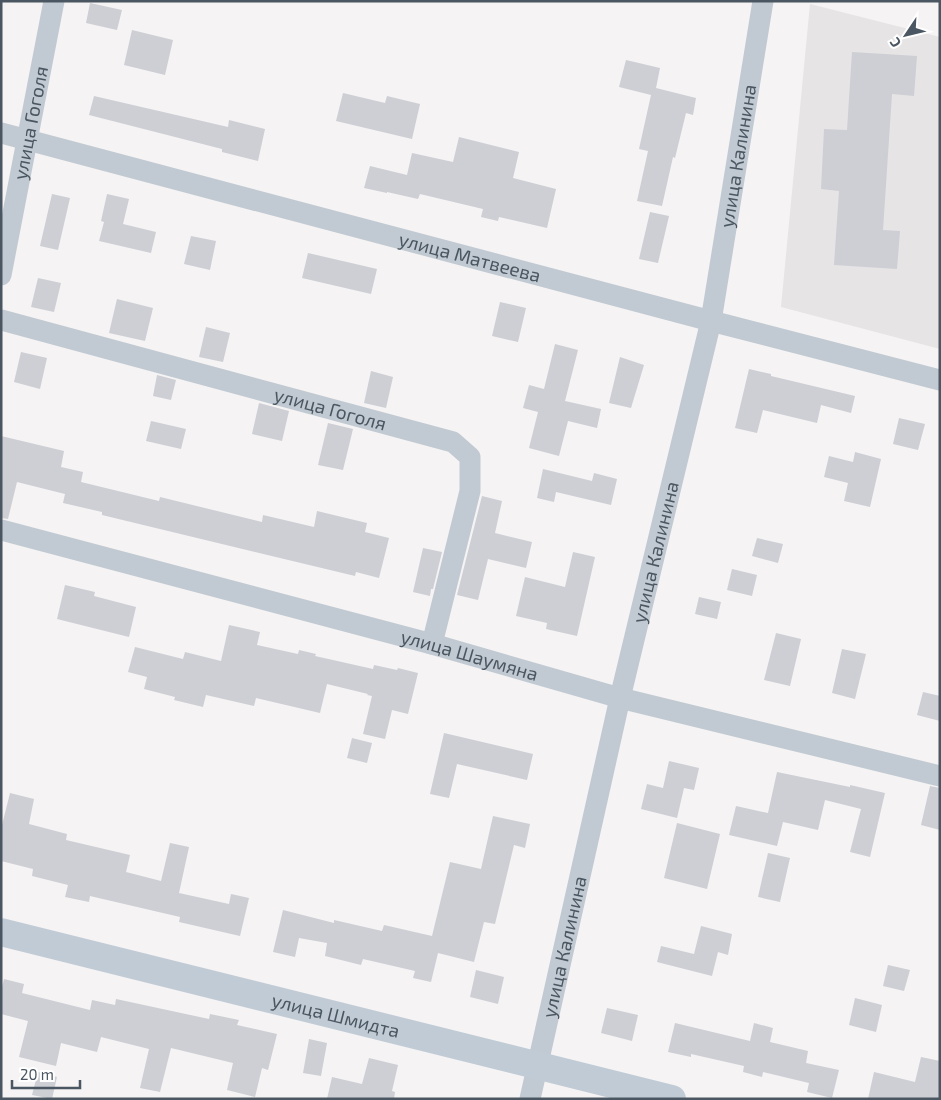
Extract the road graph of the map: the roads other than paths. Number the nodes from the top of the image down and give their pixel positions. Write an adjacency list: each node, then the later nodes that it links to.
1 (54, 1): 4 (street, улица Гоголя)
2 (763, 1): 7 (street, улица Калинина)
3 (1, 133): 4 (street, улица Матвеева)
4 (28, 140): 5 (street, улица Гоголя); 7 (street, улица Матвеева)
5 (1, 275)
6 (1, 320): 10 (street, улица Гоголя)
7 (711, 321): 8 (street, улица Матвеева); 11 (street, улица Калинина)
8 (940, 380)
9 (1, 530): 10 (street, улица Шаумяна)
10 (432, 644): 11 (street, улица Шаумяна)
11 (620, 698): 12 (street, улица Шаумяна); 14 (street, улица Калинина)
12 (940, 776)
13 (1, 932): 14 (street, улица Шмидта)
14 (537, 1066): 15 (street, улица Калинина); 16 (street, улица Шмидта)
15 (530, 1099)
16 (672, 1099)

